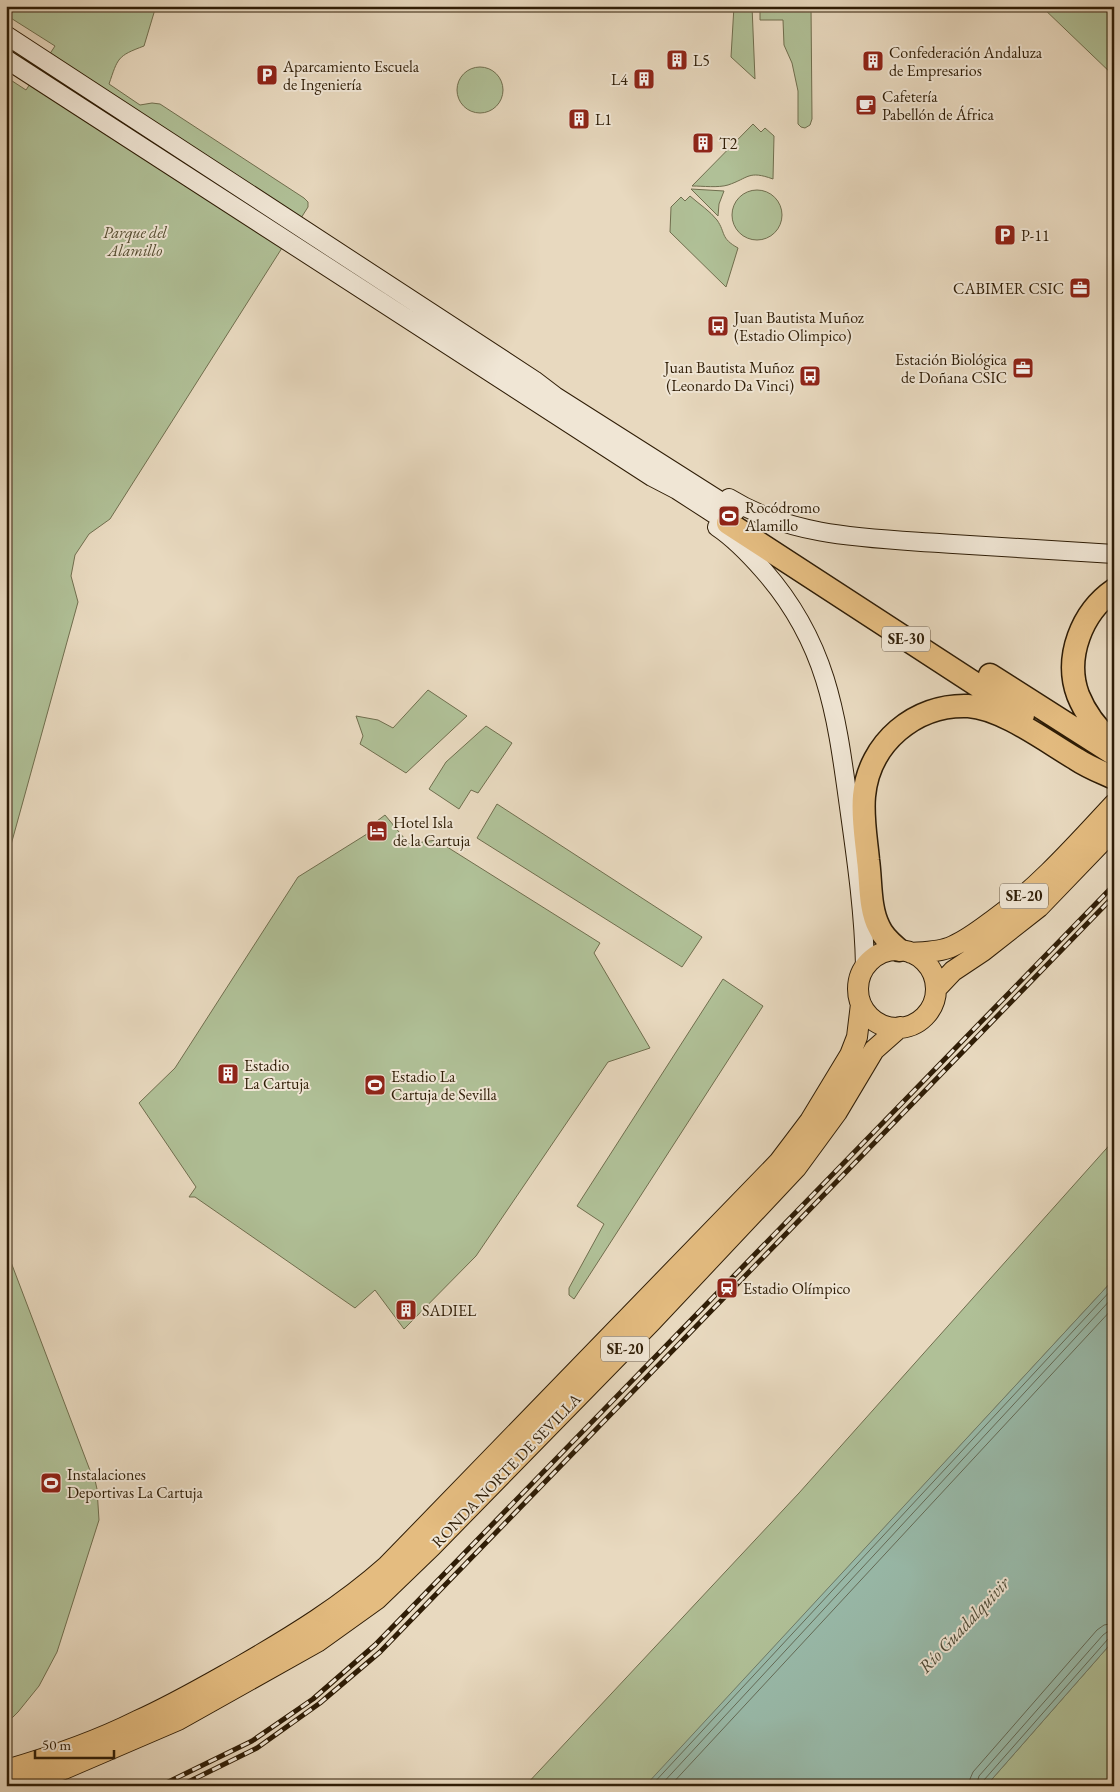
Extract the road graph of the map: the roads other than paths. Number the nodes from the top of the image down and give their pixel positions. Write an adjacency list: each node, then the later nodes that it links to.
1 (6, 36): 3 (main road)
2 (6, 59): 3 (main road)
3 (732, 518): 4 (main road); 6 (highway, SE-30); 12 (main road)
4 (1114, 554)
5 (1114, 590): 6 (highway)
6 (1094, 746): 7 (highway, SE-30); 8 (highway); 11 (highway)
7 (1114, 754)
8 (1114, 777)
9 (1114, 804): 11 (highway, SE-20)
10 (1114, 829): 13 (highway, RONDA NORTE DE SEVILLA / SE-20)
11 (905, 951): 12 (highway, SE-20); 13 (highway)
12 (865, 966): 14 (highway, RONDA NORTE DE SEVILLA / SE-20)
13 (936, 990): 15 (highway, RONDA NORTE DE SEVILLA / SE-20)
14 (861, 1004): 15 (highway); 16 (highway, RONDA NORTE DE SEVILLA / SE-20)
15 (900, 1027): 16 (highway, RONDA NORTE DE SEVILLA / SE-20)
16 (313, 1635): 17 (highway, RONDA NORTE DE SEVILLA / SE-20)
17 (290, 1648): 18 (highway, RONDA NORTE DE SEVILLA / SE-20); 19 (highway, RONDA NORTE DE SEVILLA / SE-20)
18 (6, 1770)
19 (11, 1786)

